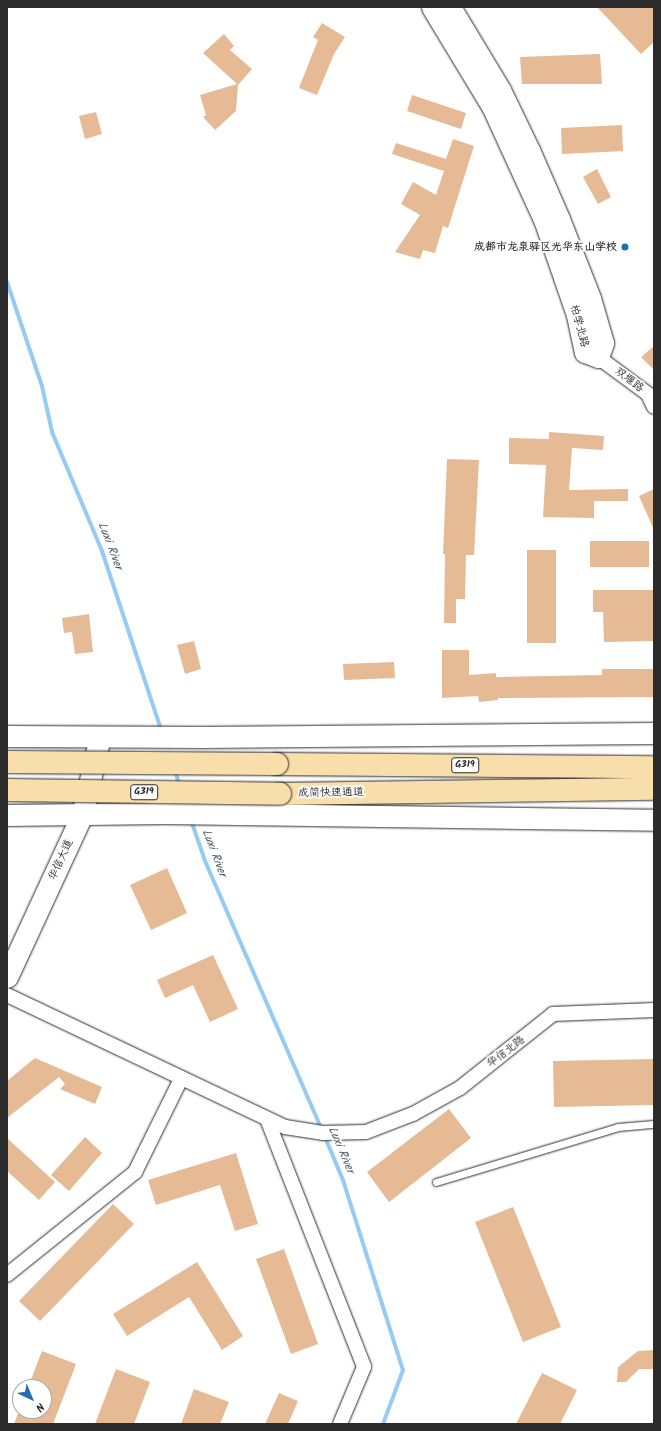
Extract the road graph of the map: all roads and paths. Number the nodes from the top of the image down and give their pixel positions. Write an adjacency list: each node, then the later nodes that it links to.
1 (432, 7): 3 (street, 柏学北路)
2 (450, 7): 3 (street, 柏学北路)
3 (598, 357): 4 (street, 双堰路)
4 (654, 408)
5 (654, 733): 7 (street)
6 (7, 736): 7 (street)
7 (100, 737): 13 (street, 华信大道)
8 (7, 762): 9 (highway, G319, bridge)
9 (654, 767)
10 (654, 789): 11 (highway, 成简快速通道 / G319, bridge)
11 (7, 790)
12 (7, 815): 13 (street)
13 (82, 815): 14 (street); 15 (street, 华信大道)
14 (654, 820)
15 (7, 977)
16 (7, 996): 18 (street, 华信北路)
17 (654, 1010): 19 (street, 华信北路)
18 (181, 1079): 19 (street, 华信北路); 22 (street)
19 (267, 1119): 23 (street)
20 (654, 1124): 21 (lane)
21 (436, 1182)
22 (7, 1275)
23 (340, 1424)

